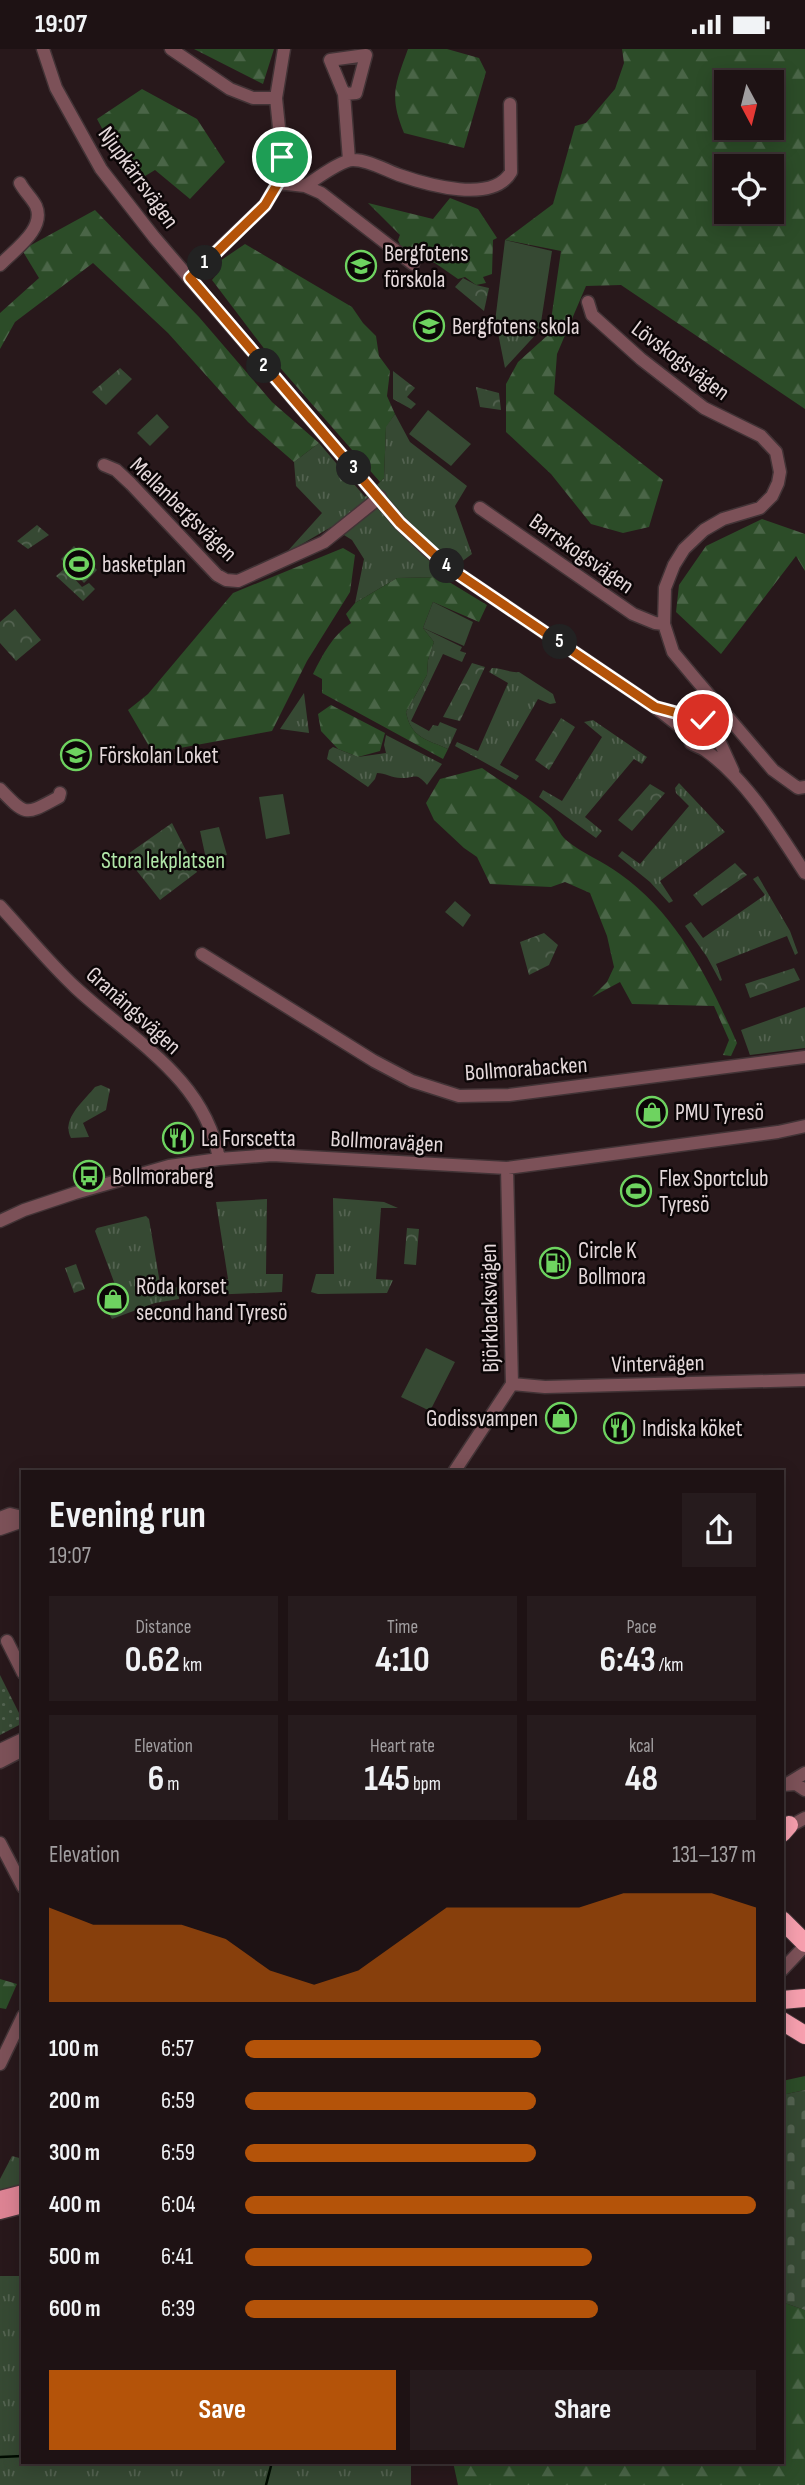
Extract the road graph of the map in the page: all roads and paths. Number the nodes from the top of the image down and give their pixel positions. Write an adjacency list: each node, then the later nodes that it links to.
1 (43, 49): 14 (street, Njupkärrsvägen)
2 (170, 49): 6 (street)
3 (284, 49): 6 (street)
4 (366, 52): 5 (street); 5 (street)
5 (344, 93): 8 (street)
6 (276, 98): 10 (street)
7 (510, 104): 8 (street)
8 (349, 160): 11 (street)
9 (20, 183): 13 (street)
10 (278, 183): 11 (street); 14 (street)
11 (305, 186): 12 (street)
12 (412, 264)
13 (0, 265)
14 (190, 278): 17 (street, Njupkärrsvägen)
15 (588, 302): 19 (street, Lövskogsvägen)
16 (104, 465): 17 (street, Mellanbergsvägen)
17 (380, 497): 20 (street, Njupkärrsvägen)
18 (480, 507): 19 (street, Barrskogsvägen)
19 (664, 624): 21 (street, Lövskogsvägen)
20 (655, 707): 22 (street, Njupkärrsvägen); 23 (street, Njupkärrsvägen)
21 (724, 713): 22 (street); 26 (street, Lövskogsvägen)
22 (709, 727): 23 (street); 24 (street); 25 (street, Njupkärrsvägen)
23 (687, 732): 24 (street, Njupkärrsvägen)
24 (702, 748): 25 (street, Njupkärrsvägen)
25 (737, 779): 29 (street, Njupkärrsvägen)
26 (805, 787)
27 (0, 789): 28 (street)
28 (60, 793)
29 (805, 873)
30 (0, 906): 36 (street, Granängsvägen)
31 (202, 954): 32 (street, Bollmorabacken)
32 (805, 1057)
33 (805, 1128): 34 (street, Bollmoravägen)
34 (778, 1132): 35 (street, Bollmoravägen); 37 (street, Bollmoravägen)
35 (805, 1136)
36 (219, 1160): 37 (street, Bollmoravägen); 38 (street, Bollmoravägen)
37 (507, 1168): 40 (street, Björkbacksvägen)
38 (0, 1221)
39 (805, 1380): 40 (street, Vintervägen)
40 (512, 1384): 41 (street, Björkbacksvägen)
41 (454, 1470)
42 (0, 1518): 43 (street)
43 (21, 1521): 44 (street)
44 (0, 1529)
45 (7, 1641): 46 (street)
46 (21, 1669)
47 (21, 1740): 48 (street)
48 (0, 1750)
49 (21, 1751): 50 (street)
50 (0, 1762)
51 (805, 1773): 52 (street)
52 (785, 1784): 53 (street)
53 (805, 1790)
54 (0, 1843): 55 (street)
55 (4, 1858): 56 (street)
56 (21, 1884)
57 (786, 1925): 58 (highway)
58 (804, 1945): 59 (street)
59 (784, 1968)
60 (805, 1999): 61 (highway)
61 (784, 2000)
62 (805, 2018): 64 (highway)
63 (21, 2020): 67 (street)
64 (784, 2020)
65 (784, 2021): 66 (highway)
66 (805, 2035)
67 (0, 2064)
68 (21, 2193): 69 (main road)
69 (0, 2198)
70 (21, 2207): 71 (main road)
71 (0, 2212)

